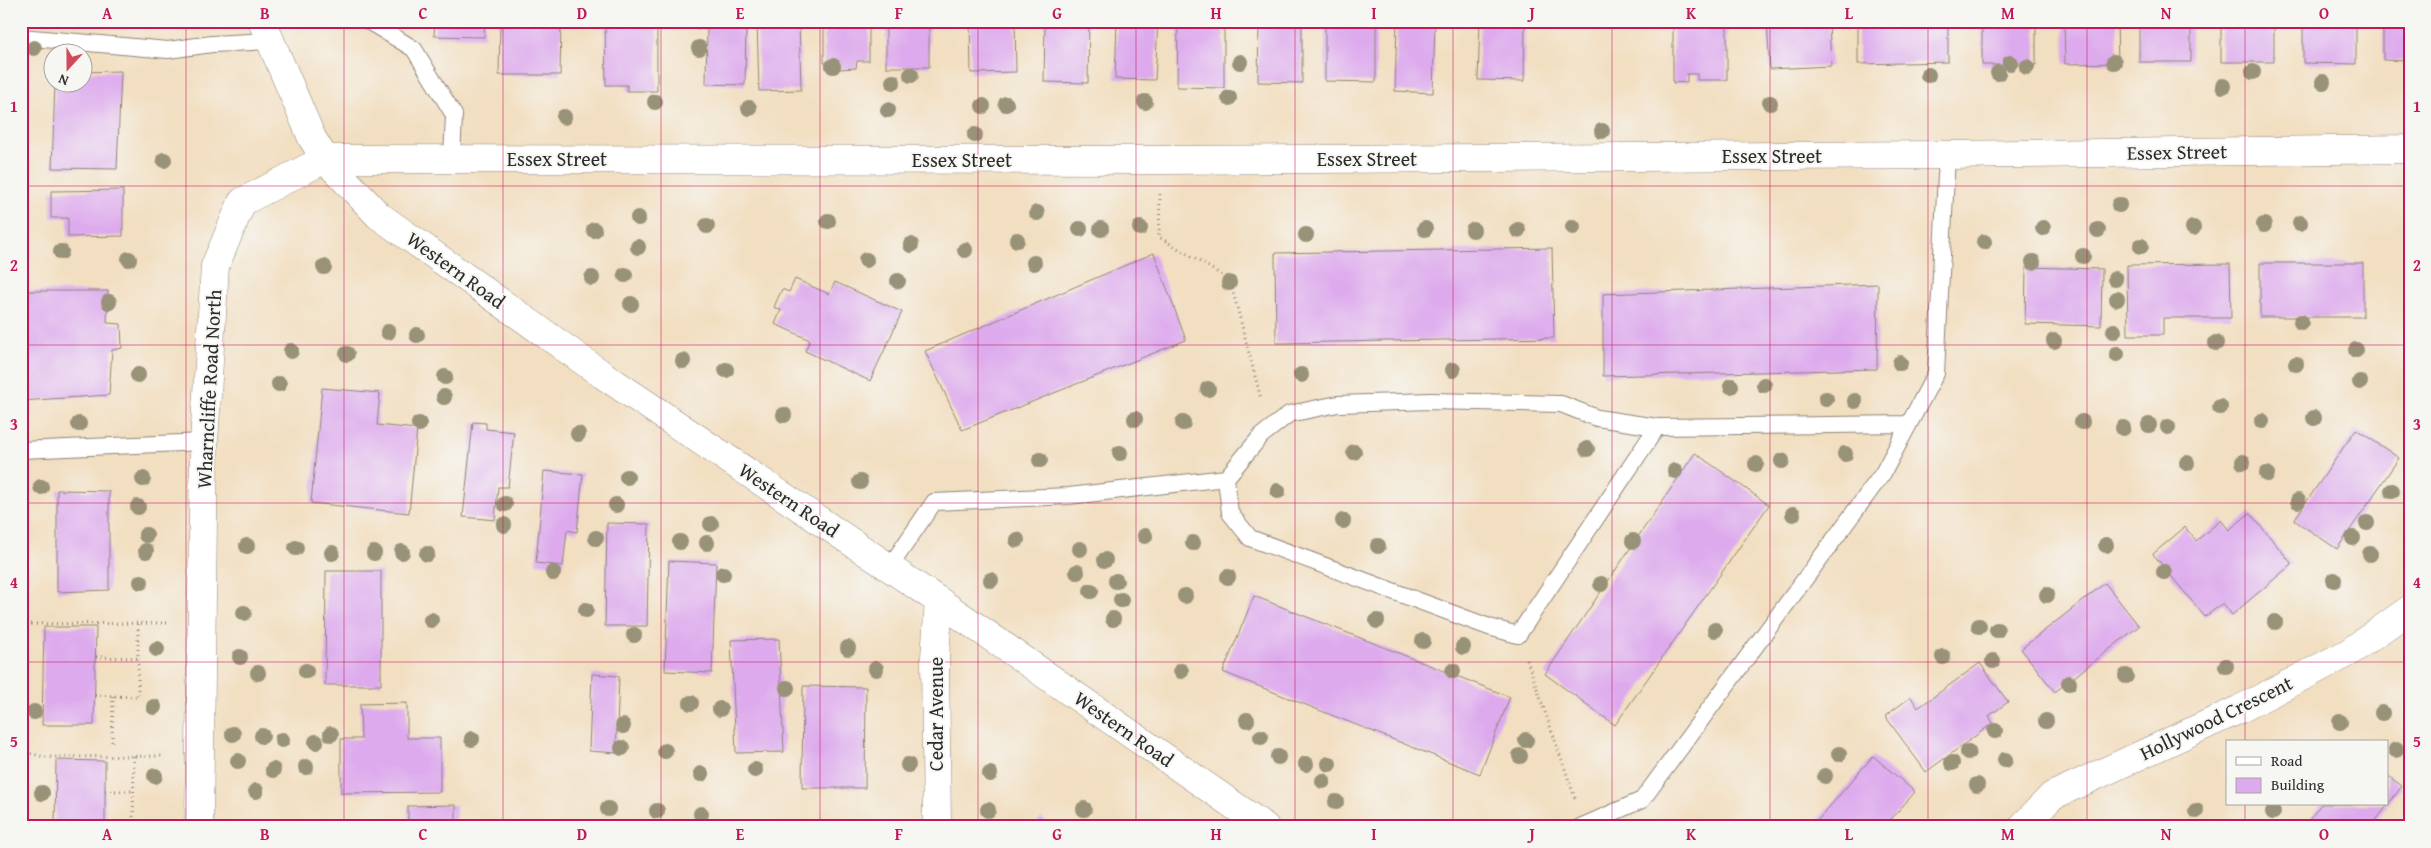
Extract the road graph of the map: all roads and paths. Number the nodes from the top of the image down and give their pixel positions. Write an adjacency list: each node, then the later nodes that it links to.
1 (368, 21): 7 (lane)
2 (265, 31): 3 (lane); 6 (street)
3 (21, 36)
4 (2410, 149): 5 (street, Essex Street)
5 (1947, 155): 8 (street, Essex Street); 9 (lane)
6 (325, 159): 7 (street, Essex Street); 12 (street, Wharncliffe Road North); 15 (street, Western Road)
7 (452, 159): 8 (street, Essex Street)
8 (1161, 160): 11 (path)
9 (1909, 424): 10 (lane); 32 (lane)
10 (1657, 427): 11 (lane); 21 (lane)
11 (1269, 428): 14 (lane)
12 (204, 442): 13 (lane); 20 (street, Wharncliffe Road North)
13 (21, 450)
14 (1226, 478): 15 (lane); 21 (lane)
15 (889, 568): 16 (street, Western Road)
16 (939, 601): 35 (street, Cedar Avenue); 36 (street, Western Road)
17 (2410, 608): 37 (street, Hollywood Crescent)
18 (138, 623): 19 (path); 20 (path); 23 (path)
19 (21, 624)
20 (202, 624): 29 (street, Wharncliffe Road North)
21 (1518, 635): 32 (path)
22 (96, 657): 23 (path)
23 (138, 658): 25 (path)
24 (95, 695): 25 (path)
25 (113, 696): 26 (path)
26 (112, 742)
27 (21, 751): 28 (path)
28 (134, 756): 29 (path); 31 (path)
29 (200, 756): 34 (street, Wharncliffe Road North)
30 (105, 791): 31 (path)
31 (133, 791): 33 (path)
32 (1582, 826)
33 (133, 827)
34 (199, 827)
35 (937, 827)
36 (1265, 827)
37 (2022, 827)

